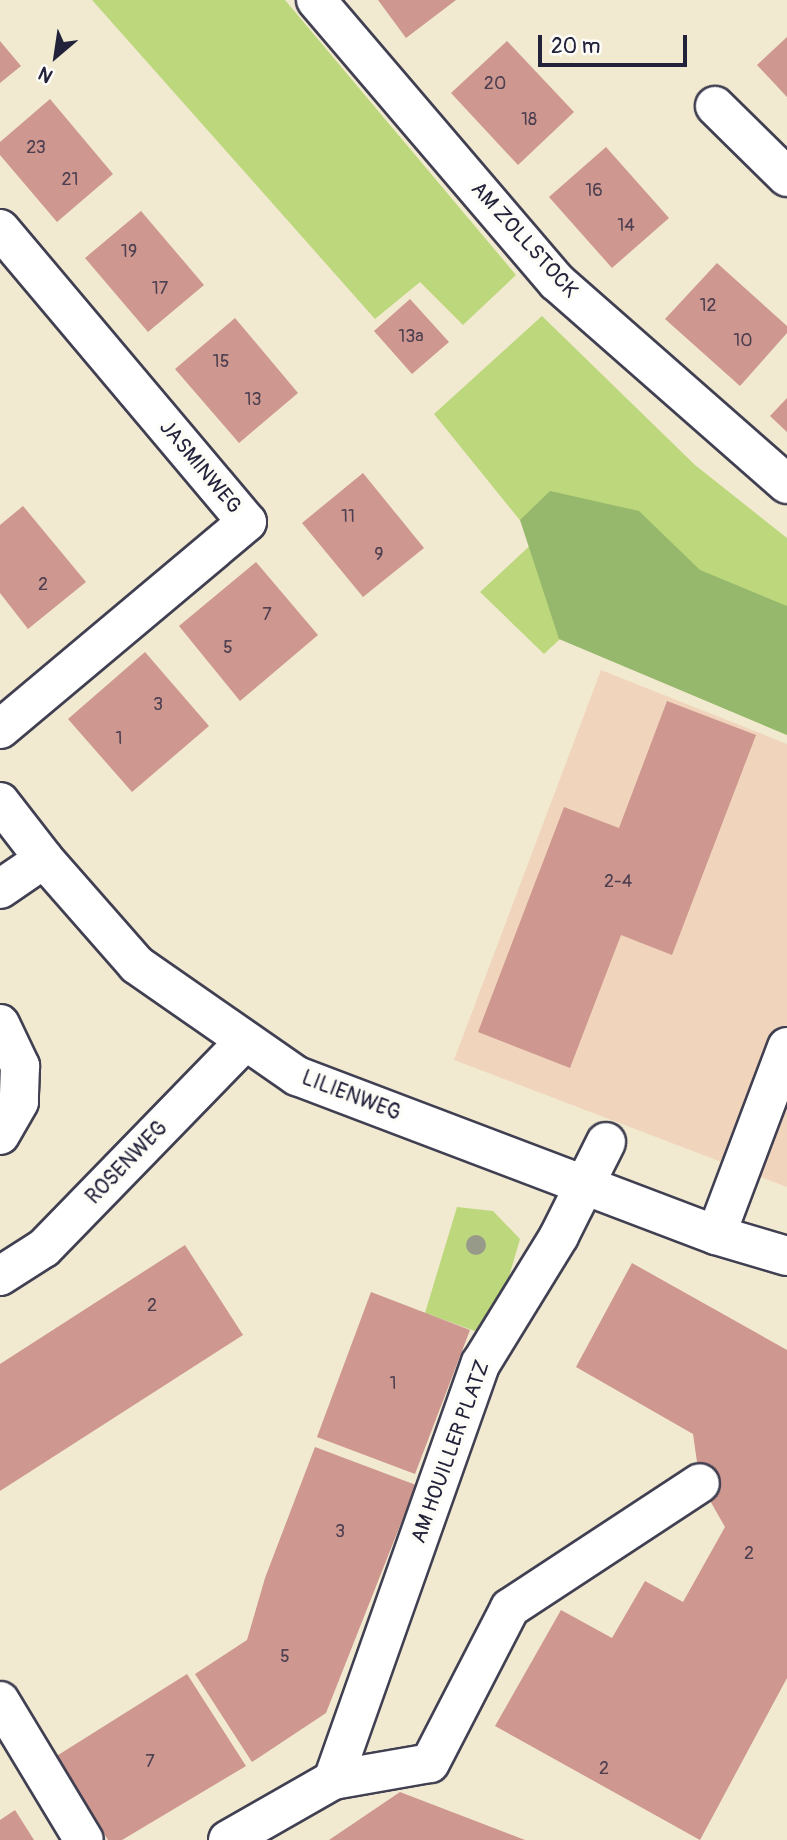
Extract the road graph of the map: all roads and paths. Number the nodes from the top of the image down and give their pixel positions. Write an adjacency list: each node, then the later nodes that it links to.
1 (316, 0): 5 (street, AM ZOLLSTOCK)
2 (715, 106): 3 (street)
3 (787, 177)
4 (0, 229): 6 (street, JASMINWEG)
5 (787, 484)
6 (0, 729)
7 (0, 802): 8 (street, LILIENWEG)
8 (44, 859): 9 (street); 11 (street, LILIENWEG)
9 (0, 889)
10 (0, 1024): 13 (street)
11 (245, 1041): 15 (street, LILIENWEG); 18 (street, ROSENWEG)
12 (787, 1047): 16 (street)
13 (0, 1135)
14 (606, 1142): 15 (street, AM HOUILLER PLATZ)
15 (585, 1184): 16 (street, LILIENWEG); 21 (street, AM HOUILLER PLATZ)
16 (716, 1235): 17 (street, LILIENWEG)
17 (787, 1256)
18 (0, 1276)
19 (700, 1483): 21 (street)
20 (0, 1701): 22 (street)
21 (333, 1780): 23 (street)
22 (84, 1840)
23 (228, 1840)

